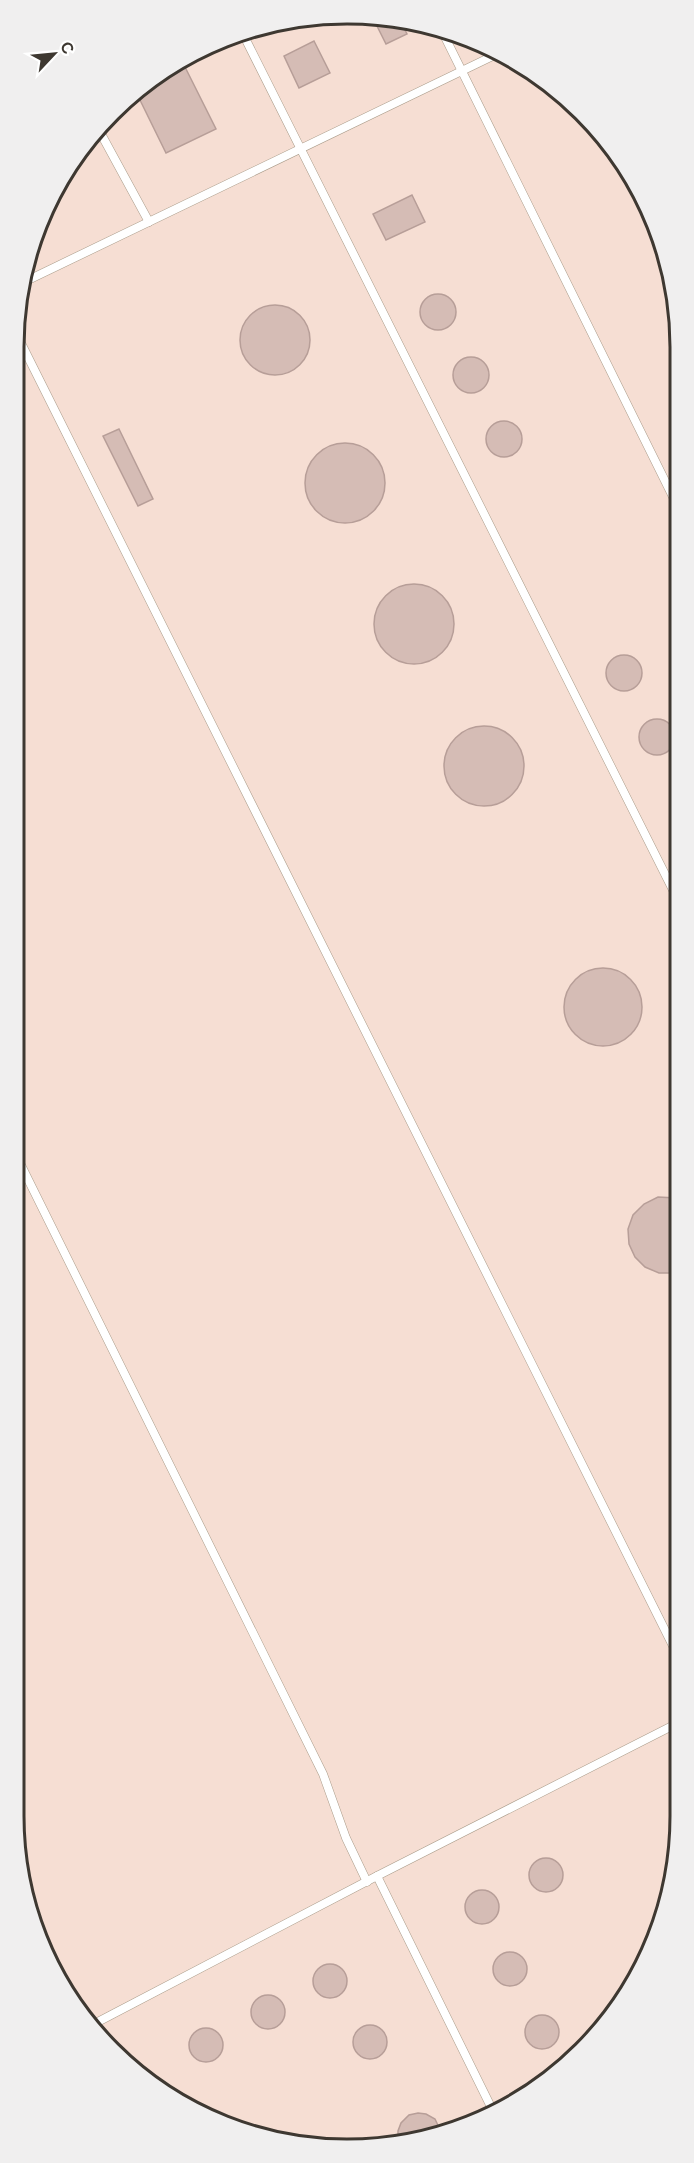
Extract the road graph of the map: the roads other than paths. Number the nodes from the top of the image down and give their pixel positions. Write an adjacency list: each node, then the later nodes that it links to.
1 (446, 39): 4 (lane)
2 (246, 40): 6 (lane)
3 (490, 57): 4 (lane)
4 (461, 72): 6 (lane); 10 (lane)
5 (102, 136): 7 (lane)
6 (301, 148): 7 (lane); 11 (lane)
7 (149, 222): 8 (lane)
8 (31, 279)
9 (24, 349): 13 (lane)
10 (670, 491)
11 (670, 884)
12 (24, 1171): 16 (lane)
13 (670, 1640)
14 (670, 1727): 15 (lane)
15 (377, 1876): 16 (lane); 18 (lane)
16 (367, 1881): 17 (lane)
17 (98, 2022)
18 (490, 2106)

